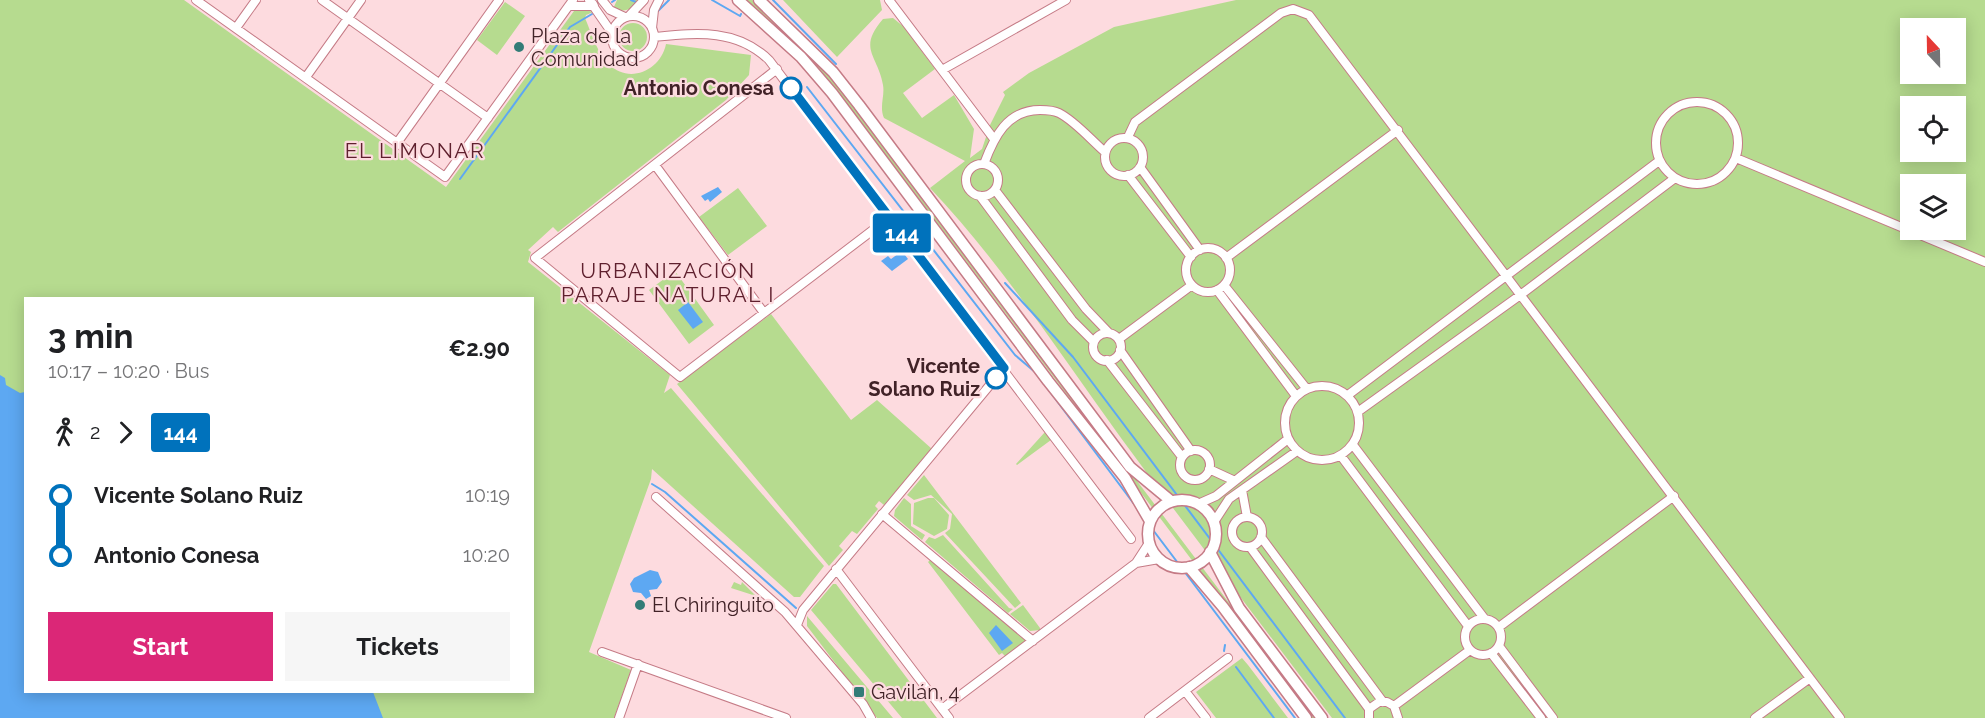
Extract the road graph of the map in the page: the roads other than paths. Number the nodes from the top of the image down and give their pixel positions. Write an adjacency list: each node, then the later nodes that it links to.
1 (196, 0): 17 (street)
2 (256, 0): 17 (street)
3 (322, 0): 16 (street)
4 (361, 0): 16 (street)
5 (499, 0): 23 (street)
6 (602, 0): 15 (street)
7 (644, 0): 15 (street)
8 (659, 0): 19 (street)
9 (738, 0): 74 (main road)
10 (759, 0): 70 (main road)
11 (889, 0): 21 (street)
12 (1066, 0): 21 (street)
13 (592, 2): 14 (street); 18 (street)
14 (571, 3): 24 (street)
15 (627, 17): 18 (street); 19 (street)
16 (348, 18): 22 (street); 23 (street)
17 (236, 28): 22 (street)
18 (612, 33): 19 (street)
19 (653, 33): 20 (street)
20 (777, 69): 33 (street); 39 (street)
21 (942, 70): 27 (street)
22 (306, 78): 28 (street)
23 (440, 83): 24 (street); 28 (street)
24 (488, 118): 28 (street)
25 (1398, 130): 26 (street); 42 (street); 44 (street)
26 (1128, 137): 29 (street); 34 (street)
27 (994, 139): 29 (street); 32 (street)
28 (398, 143)
29 (1105, 152): 35 (street)
30 (1736, 158): 31 (street); 36 (street); 43 (street)
31 (1659, 161): 36 (street); 44 (street)
32 (984, 164): 37 (street); 38 (street)
33 (655, 165): 48 (street); 48 (street)
34 (1140, 167): 35 (street); 40 (street)
35 (1128, 175): 41 (street)
36 (1675, 178): 47 (street)
37 (995, 190): 38 (street); 49 (street)
38 (980, 196): 51 (street)
39 (890, 218): 48 (street); 54 (street)
40 (1200, 250): 41 (street); 42 (street)
41 (1191, 258): 45 (street)
42 (1226, 258): 46 (street)
43 (1985, 262)
44 (1506, 278): 47 (street); 56 (street)
45 (1192, 285): 46 (street); 50 (street)
46 (1221, 288): 55 (street); 57 (street)
47 (1519, 296): 58 (street); 68 (street)
48 (764, 313)
49 (1109, 333): 50 (street); 51 (street)
50 (1119, 339): 52 (street)
51 (1094, 342): 53 (street)
52 (1120, 350): 53 (street); 61 (street)
53 (1107, 360): 64 (street)
54 (1004, 368): 72 (street); 77 (street)
55 (1306, 388): 56 (street); 57 (street)
56 (1348, 395): 58 (street)
57 (1296, 396): 59 (street)
58 (1359, 411): 60 (street)
59 (1288, 439): 62 (street); 66 (street)
60 (1353, 445): 63 (street); 85 (street)
61 (1191, 451): 64 (street); 65 (street)
62 (1297, 451): 63 (street); 67 (street)
63 (1341, 456): 87 (street)
64 (1182, 457): 65 (street)
65 (1209, 470): 66 (street)
66 (1235, 481): 71 (street)
67 (1242, 490): 73 (street); 75 (street)
68 (1674, 496): 88 (street); 96 (street)
69 (656, 497): 86 (street)
70 (1171, 501): 71 (main road); 74 (main road)
71 (1198, 504): 75 (main road)
72 (882, 514): 84 (street); 89 (street)
73 (1247, 518): 76 (street); 79 (street)
74 (1150, 521): 78 (main road)
75 (1214, 522): 80 (main road)
76 (1261, 537): 79 (street); 98 (street)
77 (1131, 538)
78 (1149, 543): 81 (main road); 82 (street)
79 (1250, 547): 101 (street)
80 (1210, 552): 83 (main road); 109 (main road)
81 (1159, 559): 82 (street); 83 (main road)
82 (1136, 563): 89 (street)
83 (1189, 567): 108 (main road)
84 (836, 569): 86 (street); 100 (street)
85 (1485, 618): 87 (street); 88 (street)
86 (797, 625): 104 (street)
87 (1468, 626): 91 (street)
88 (1498, 627): 90 (street)
89 (1033, 641): 100 (street)
90 (1499, 646): 93 (street); 113 (street)
91 (1470, 650): 93 (street); 99 (street)
92 (602, 652): 95 (street)
93 (1491, 653): 112 (street)
94 (1228, 658): 97 (street)
95 (638, 664): 102 (street); 103 (street)
96 (1810, 678): 114 (street); 115 (street)
97 (1185, 691): 106 (street); 107 (street)
98 (1383, 702): 99 (street); 101 (street)
99 (1394, 706): 111 (street)
100 (942, 709): 105 (street)
101 (1369, 709): 110 (street)
102 (619, 718)
103 (786, 718)
104 (872, 718)
105 (949, 718)
106 (1149, 718)
107 (1206, 718)
108 (1306, 718)
109 (1322, 718)
110 (1369, 718)
111 (1398, 718)
112 (1541, 718)
113 (1553, 718)
114 (1755, 718)
115 (1840, 718)

